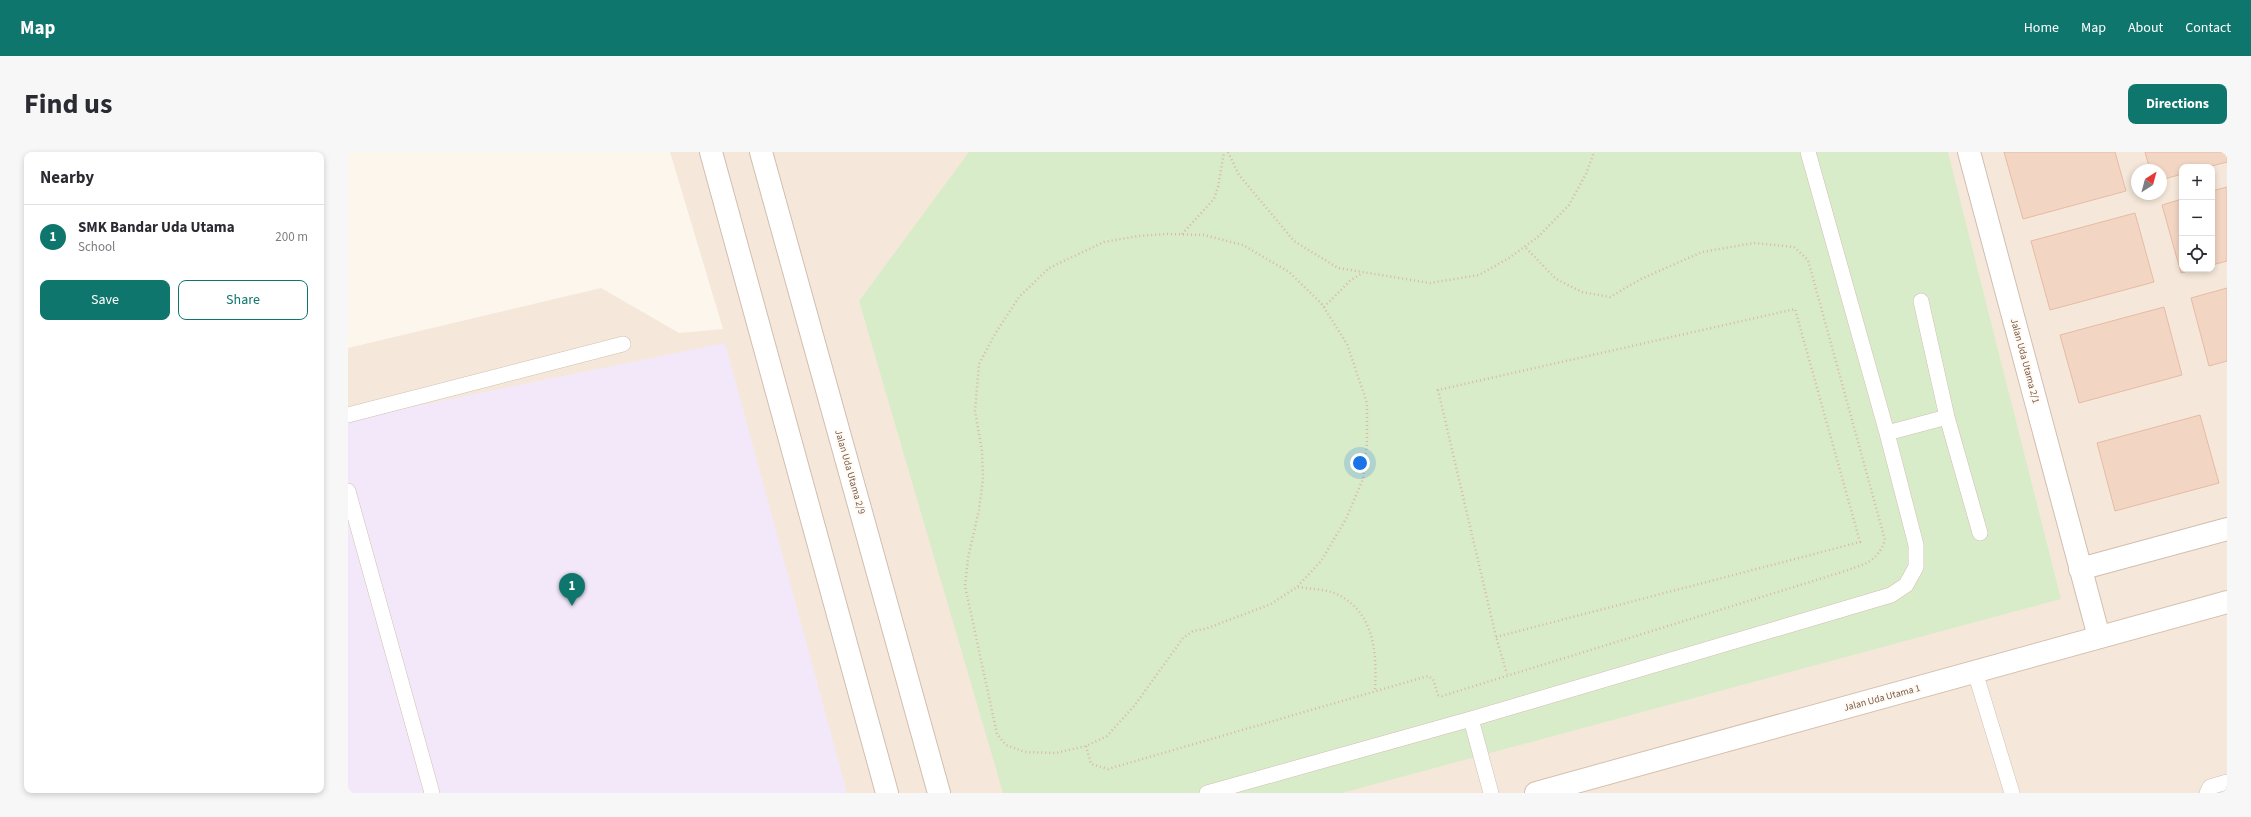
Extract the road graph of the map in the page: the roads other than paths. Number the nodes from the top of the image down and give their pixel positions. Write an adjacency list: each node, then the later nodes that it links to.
1 (711, 152): 20 (street)
2 (761, 152): 21 (street, Jalan Uda Utama 2/9)
3 (1808, 152): 9 (lane)
4 (1969, 152): 13 (street, Jalan Uda Utama 2/1)
5 (1921, 301): 8 (lane)
6 (623, 344): 7 (lane)
7 (348, 415)
8 (1947, 417): 9 (lane); 12 (lane)
9 (1887, 433): 17 (lane)
10 (348, 491): 19 (lane)
11 (2227, 529): 13 (street)
12 (1980, 533)
13 (2080, 569): 15 (street, Jalan Uda Utama 2/1)
14 (2227, 602): 15 (street, Jalan Uda Utama 1)
15 (2098, 637): 16 (street, Jalan Uda Utama 1)
16 (1975, 672): 24 (street, Jalan Uda Utama 1); 25 (lane)
17 (1471, 719): 22 (lane); 23 (lane)
18 (2227, 782): 26 (lane)
19 (432, 793)
20 (887, 793)
21 (939, 793)
22 (1207, 793)
23 (1491, 793)
24 (1536, 793)
25 (2012, 793)
26 (2207, 793)

